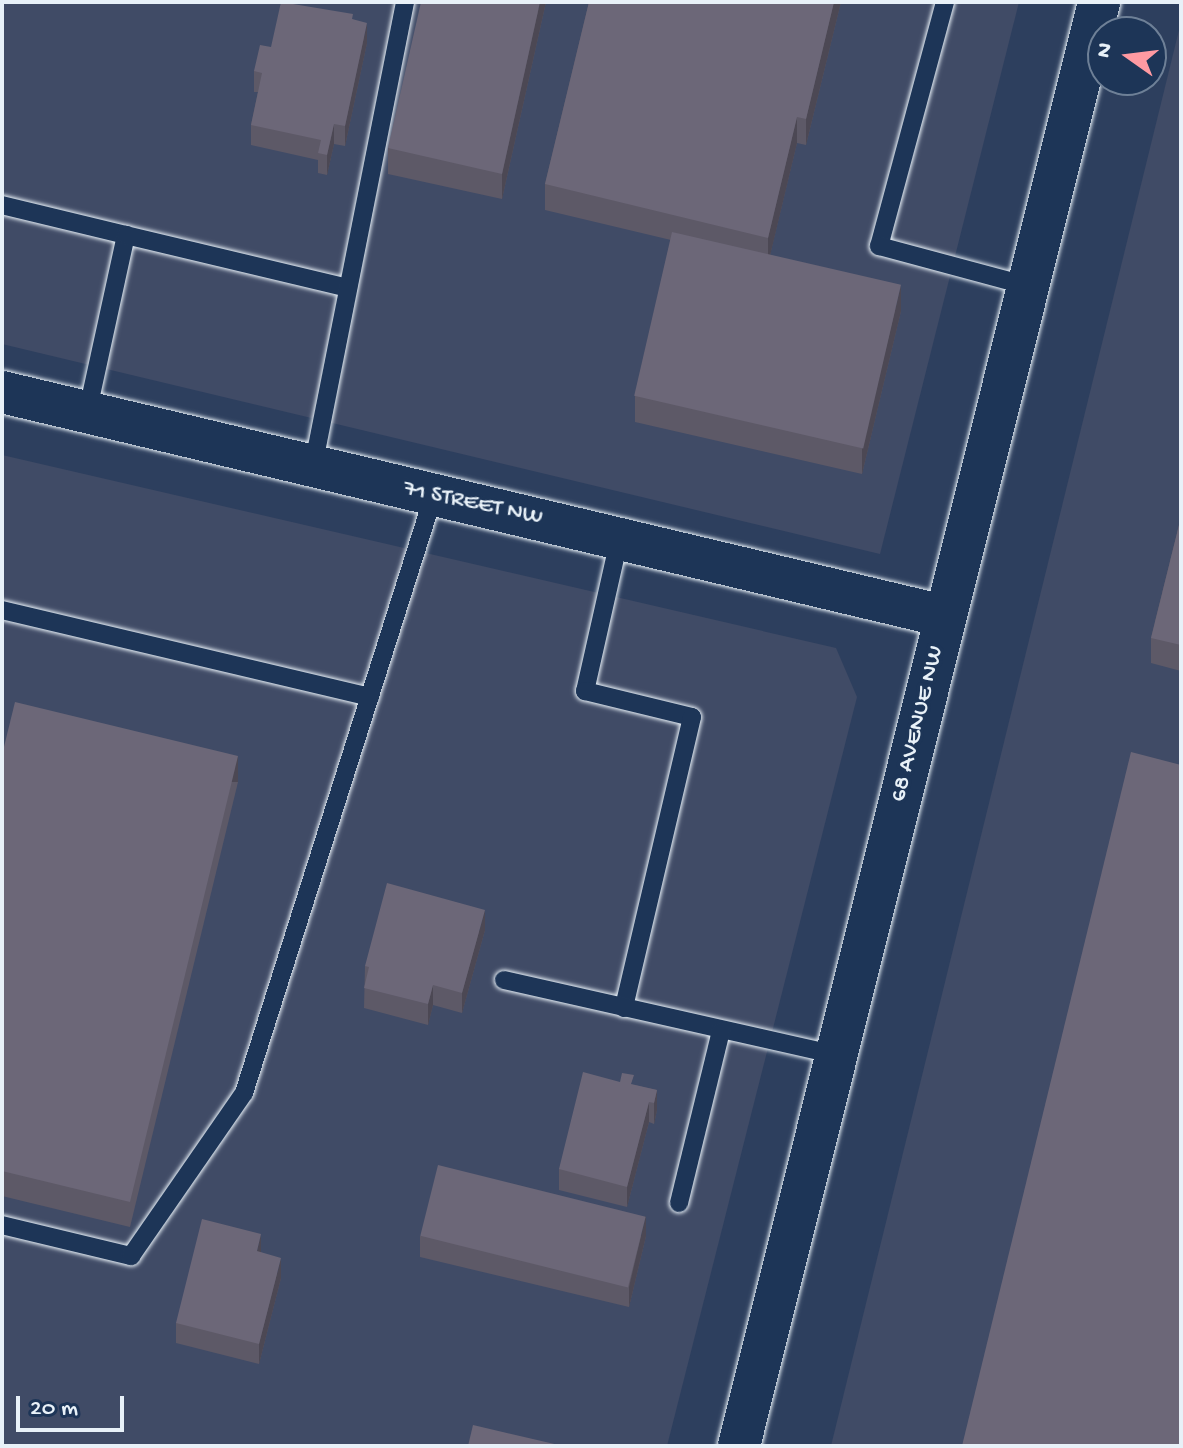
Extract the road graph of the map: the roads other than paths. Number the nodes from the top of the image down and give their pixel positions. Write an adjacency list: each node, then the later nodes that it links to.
1 (405, 2): 7 (lane)
2 (945, 2): 6 (lane)
3 (1099, 2): 6 (street, 68 AVENUE NW)
4 (2, 205): 5 (lane)
5 (126, 235): 7 (lane); 9 (lane)
6 (1028, 286): 14 (street, 68 AVENUE NW)
7 (348, 288): 10 (lane)
8 (2, 392): 9 (street, 71 STREET NW)
9 (87, 414): 10 (street, 71 STREET NW)
10 (312, 469): 11 (street, 71 STREET NW)
11 (434, 494): 12 (street, 71 STREET NW); 15 (lane)
12 (620, 536): 14 (street, 71 STREET NW); 17 (lane)
13 (2, 610): 15 (lane)
14 (944, 616): 19 (street, 68 AVENUE NW)
15 (370, 697): 21 (lane)
16 (504, 980): 17 (lane)
17 (624, 1008): 18 (lane)
18 (721, 1031): 19 (lane); 20 (lane)
19 (836, 1055): 22 (street, 68 AVENUE NW)
20 (679, 1203)
21 (2, 1225)
22 (739, 1446)

